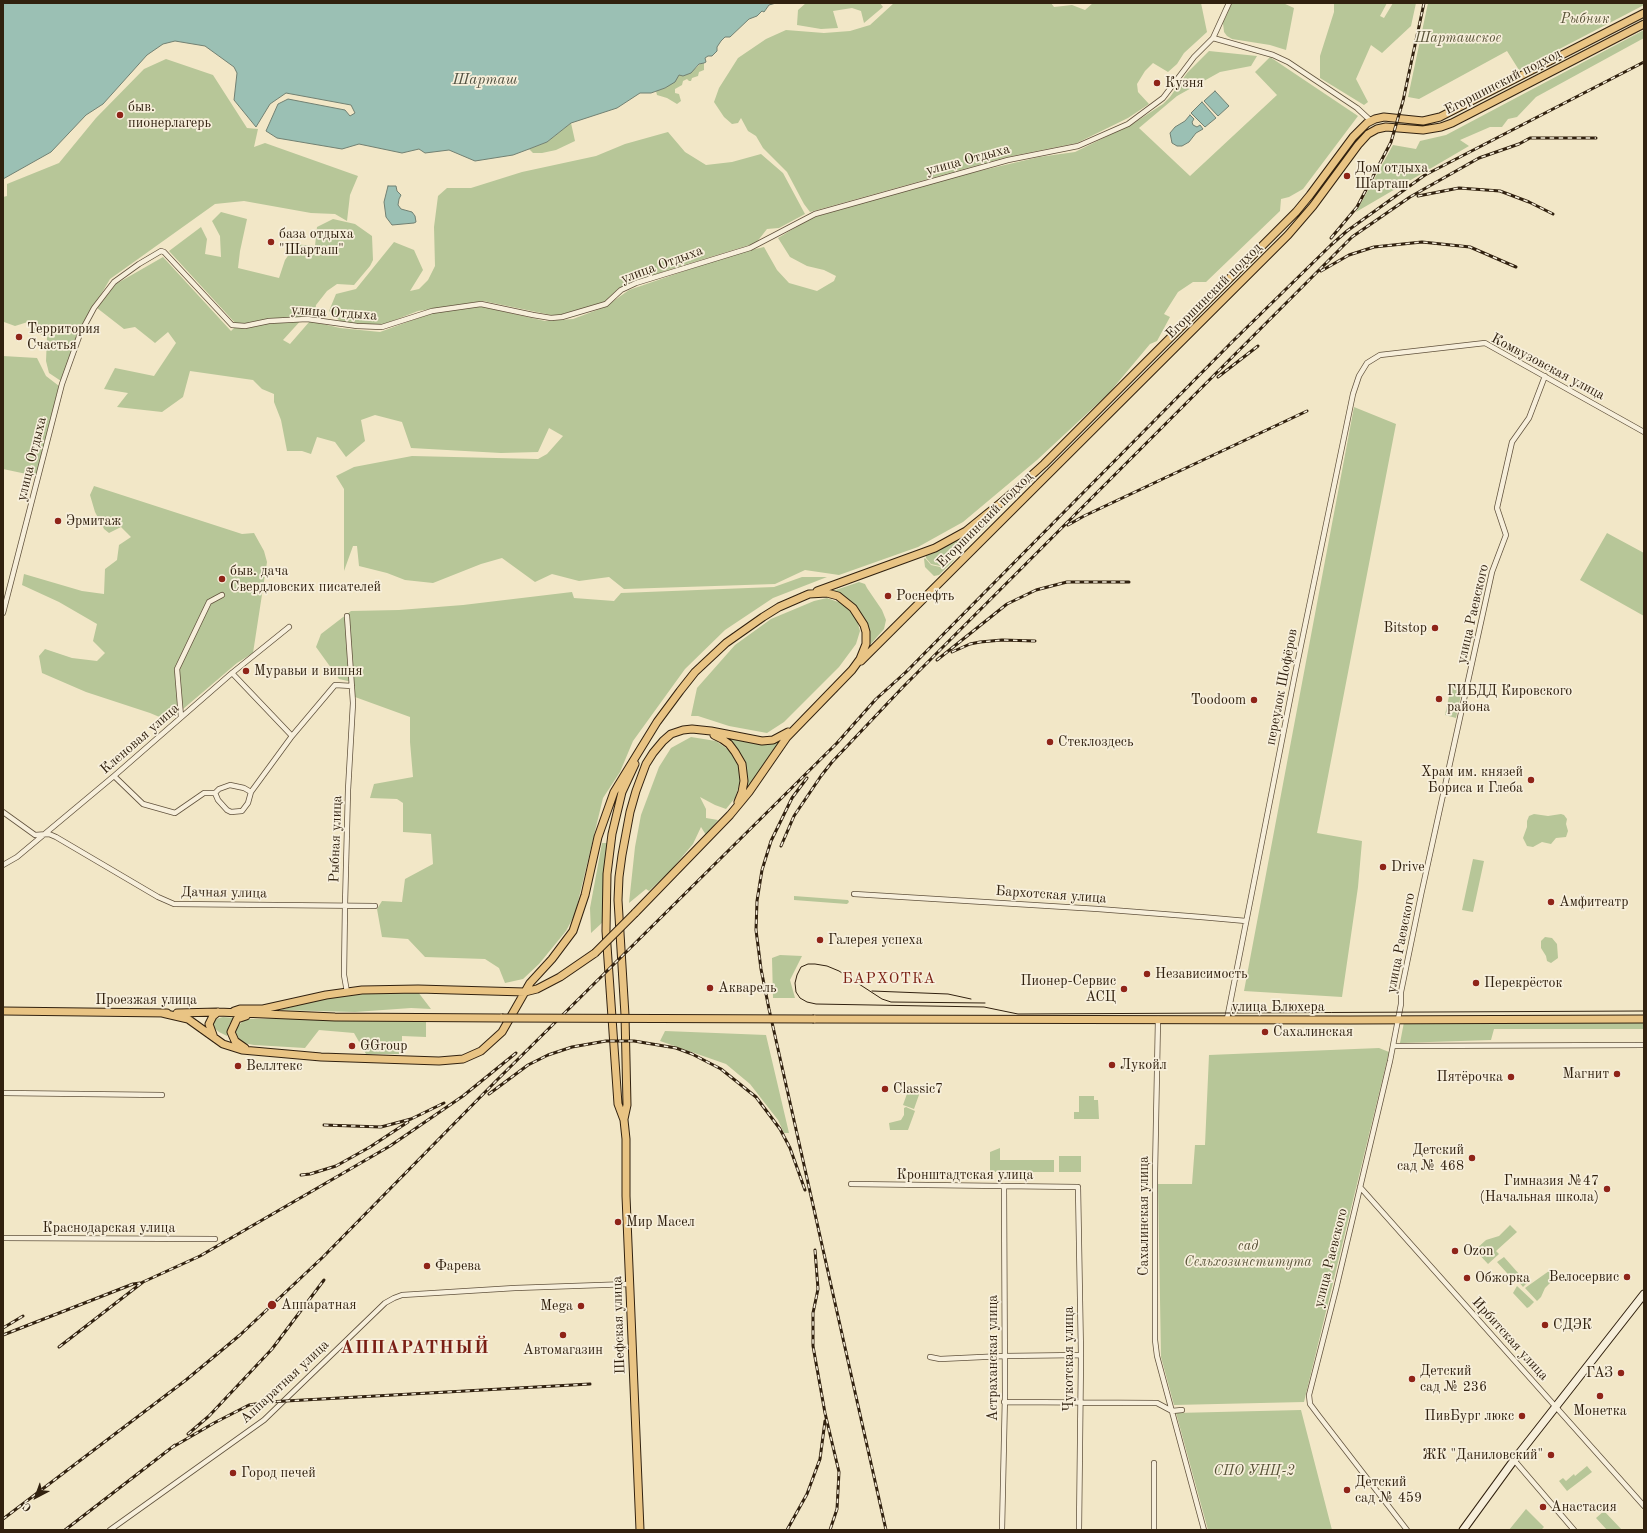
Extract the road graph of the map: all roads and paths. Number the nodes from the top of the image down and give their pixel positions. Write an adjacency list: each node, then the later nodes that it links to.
1 (1230, 3): 4 (street, улица Отдыха)
2 (1644, 13): 5 (main road, Егоршинский подход)
3 (1644, 24): 14 (main road, Егоршинский подход)
4 (1213, 38): 5 (street); 11 (street, улица Отдыха)
5 (1371, 120): 9 (main road, Егоршинский подход)
6 (1367, 363): 7 (street, Комвузовская улица); 32 (street, переулок Шофёров)
7 (1545, 376): 8 (street, Комвузовская улица); 44 (street, улица Раевского)
8 (1644, 432)
9 (809, 594): 14 (main road); 21 (main road, Егоршинский подход)
10 (222, 595): 17 (street)
11 (3, 613)
12 (347, 616): 16 (street, Рыбная улица)
13 (289, 627): 15 (street, Кленовая улица)
14 (852, 670): 18 (main road)
15 (232, 673): 17 (street, Кленовая улица); 20 (street)
16 (352, 686): 20 (street); 30 (street, Рыбная улица)
17 (182, 717): 22 (street, Кленовая улица)
18 (795, 726): 19 (main road); 26 (main road)
19 (698, 730): 26 (main road); 51 (main road)
20 (292, 736): 23 (street)
21 (644, 743): 34 (main road); 51 (main road)
22 (114, 776): 24 (street); 27 (street, Кленовая улица)
23 (251, 792): 24 (street); 24 (street)
24 (215, 793)
25 (3, 812): 27 (street, Дачная улица)
26 (730, 815): 34 (main road, bridge)
27 (42, 835): 28 (street, Кленовая улица); 30 (street, Дачная улица)
28 (3, 866)
29 (854, 894): 32 (street, Бархотская улица)
30 (345, 905): 31 (street, Дачная улица); 33 (street, Рыбная улица)
31 (375, 906)
32 (1246, 921): 43 (street, переулок Шофёров)
33 (347, 992): 34 (main road); 38 (main road)
34 (526, 992): 48 (main road)
35 (3, 1011): 37 (main road, Проезжая улица)
36 (218, 1012): 37 (main road, Проезжая улица); 38 (main road, Проезжая улица); 45 (main road)
37 (162, 1013): 45 (main road)
38 (226, 1013): 39 (main road, Проезжая улица)
39 (259, 1015): 41 (main road, Проезжая улица, bridge); 48 (main road)
40 (1644, 1018): 44 (main road, улица Блюхера)
41 (912, 1019): 42 (main road, улица Блюхера)
42 (1158, 1019): 43 (main road, улица Блюхера); 66 (street, Сахалинская улица)
43 (1227, 1019): 44 (main road, улица Блюхера)
44 (1398, 1020): 47 (street, улица Раевского)
45 (215, 1038): 48 (main road)
46 (1644, 1045): 47 (street)
47 (1393, 1046): 55 (street, улица Раевского)
48 (255, 1051)
49 (3, 1093): 50 (street)
50 (162, 1095)
51 (624, 1120): 58 (main road, Шефская улица)
52 (851, 1184): 53 (street, Кронштадтская улица)
53 (1004, 1186): 54 (street, Кронштадтская улица); 61 (street, Астраханская улица)
54 (1078, 1187): 60 (street, Чукотская улица)
55 (1360, 1187): 65 (street, Ирбитская улица); 77 (street, улица Раевского)
56 (3, 1238): 57 (street, Краснодарская улица)
57 (215, 1239)
58 (630, 1284): 71 (street, Аппаратная улица); 72 (main road, Шефская улица)
59 (1644, 1294): 65 (street)
60 (1081, 1355): 61 (street); 64 (street, Чукотская улица)
61 (1004, 1356): 62 (street); 63 (street, Астраханская улица)
62 (930, 1357)
63 (1004, 1402): 64 (street); 73 (street, Астраханская улица)
64 (1081, 1402): 66 (street); 74 (street, Чукотская улица)
65 (1556, 1407): 68 (street); 70 (street, Ирбитская улица)
66 (1172, 1410): 67 (street); 76 (street, Сахалинская улица)
67 (1182, 1410)
68 (1514, 1460): 78 (street); 79 (street)
69 (1154, 1463): 75 (street)
70 (1644, 1506)
71 (110, 1530)
72 (640, 1530)
73 (1002, 1530)
74 (1079, 1530)
75 (1154, 1530)
76 (1204, 1530)
77 (1407, 1530)
78 (1463, 1530)
79 (1574, 1530)

